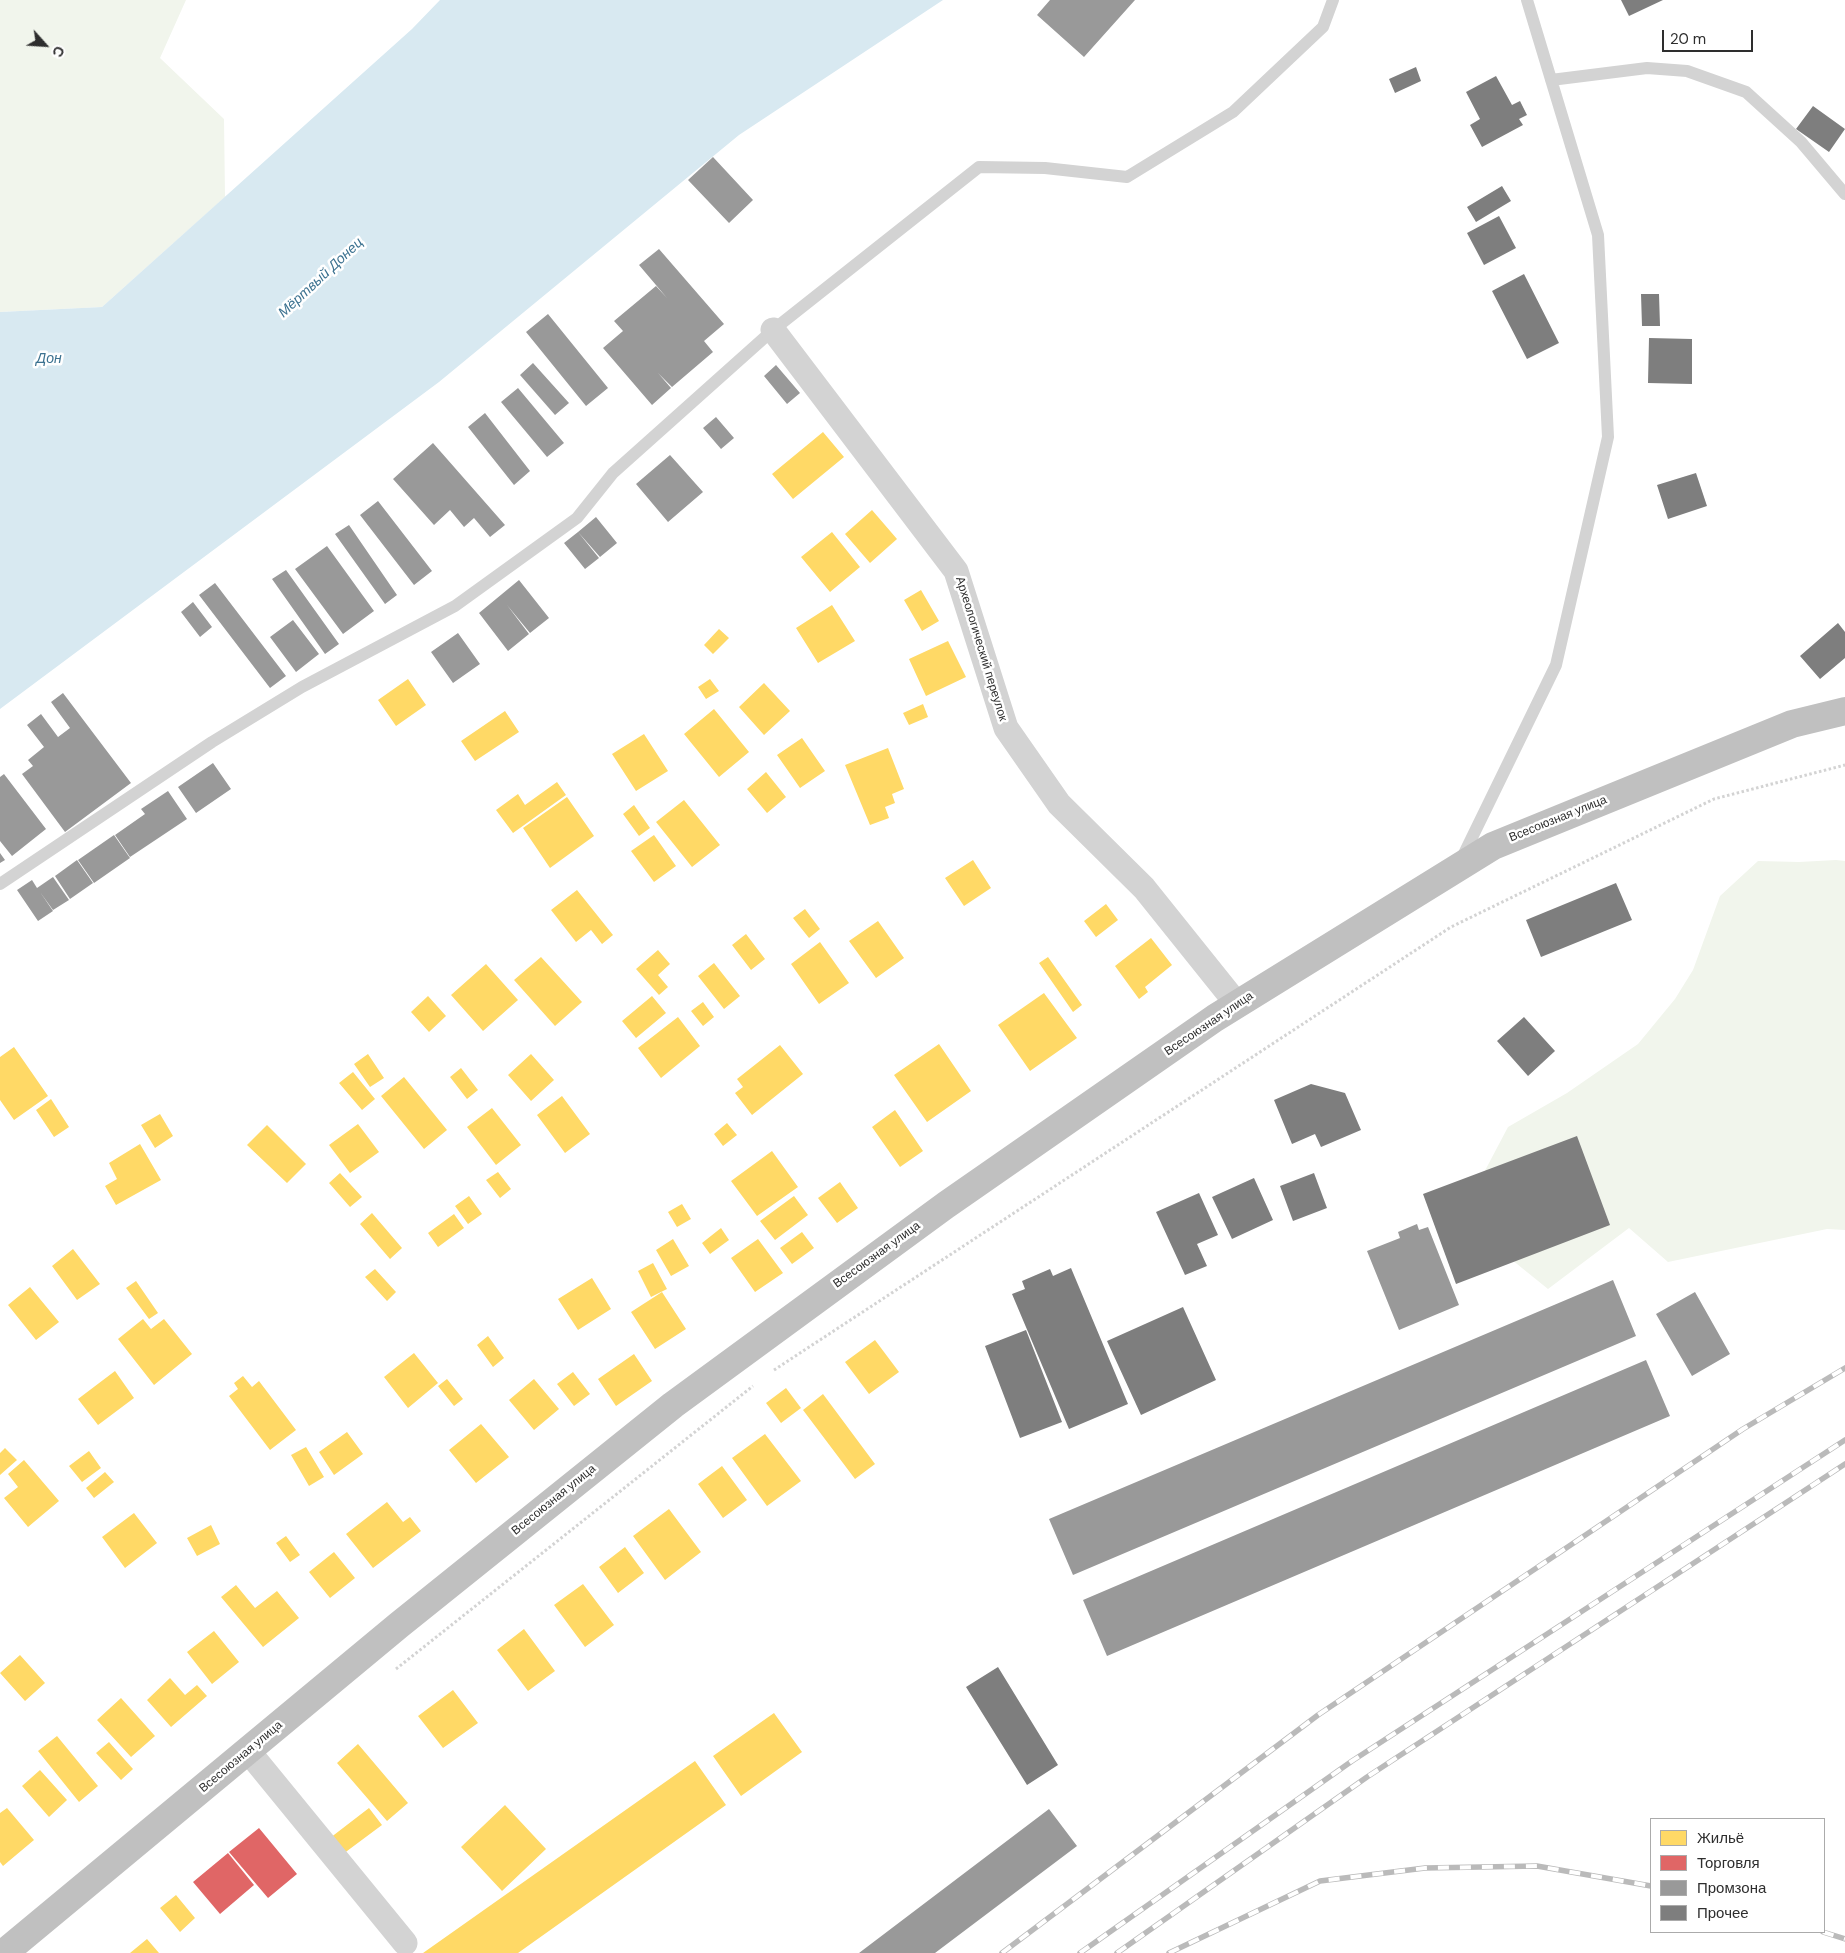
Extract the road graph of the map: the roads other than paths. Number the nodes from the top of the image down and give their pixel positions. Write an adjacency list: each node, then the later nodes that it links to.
1 (1333, 0): 5 (lane)
2 (1527, 0): 3 (lane)
3 (1551, 80): 4 (lane); 7 (lane)
4 (1845, 194)
5 (773, 330): 8 (lane); 9 (street, Археологический переулок)
6 (1845, 711): 7 (highway, Всесоюзная улица)
7 (1456, 869): 9 (highway, Всесоюзная улица)
8 (0, 884)
9 (1237, 1004): 10 (highway, Всесоюзная улица)
10 (248, 1750): 11 (street); 12 (highway, Всесоюзная улица)
11 (405, 1943)
12 (4, 1953)

